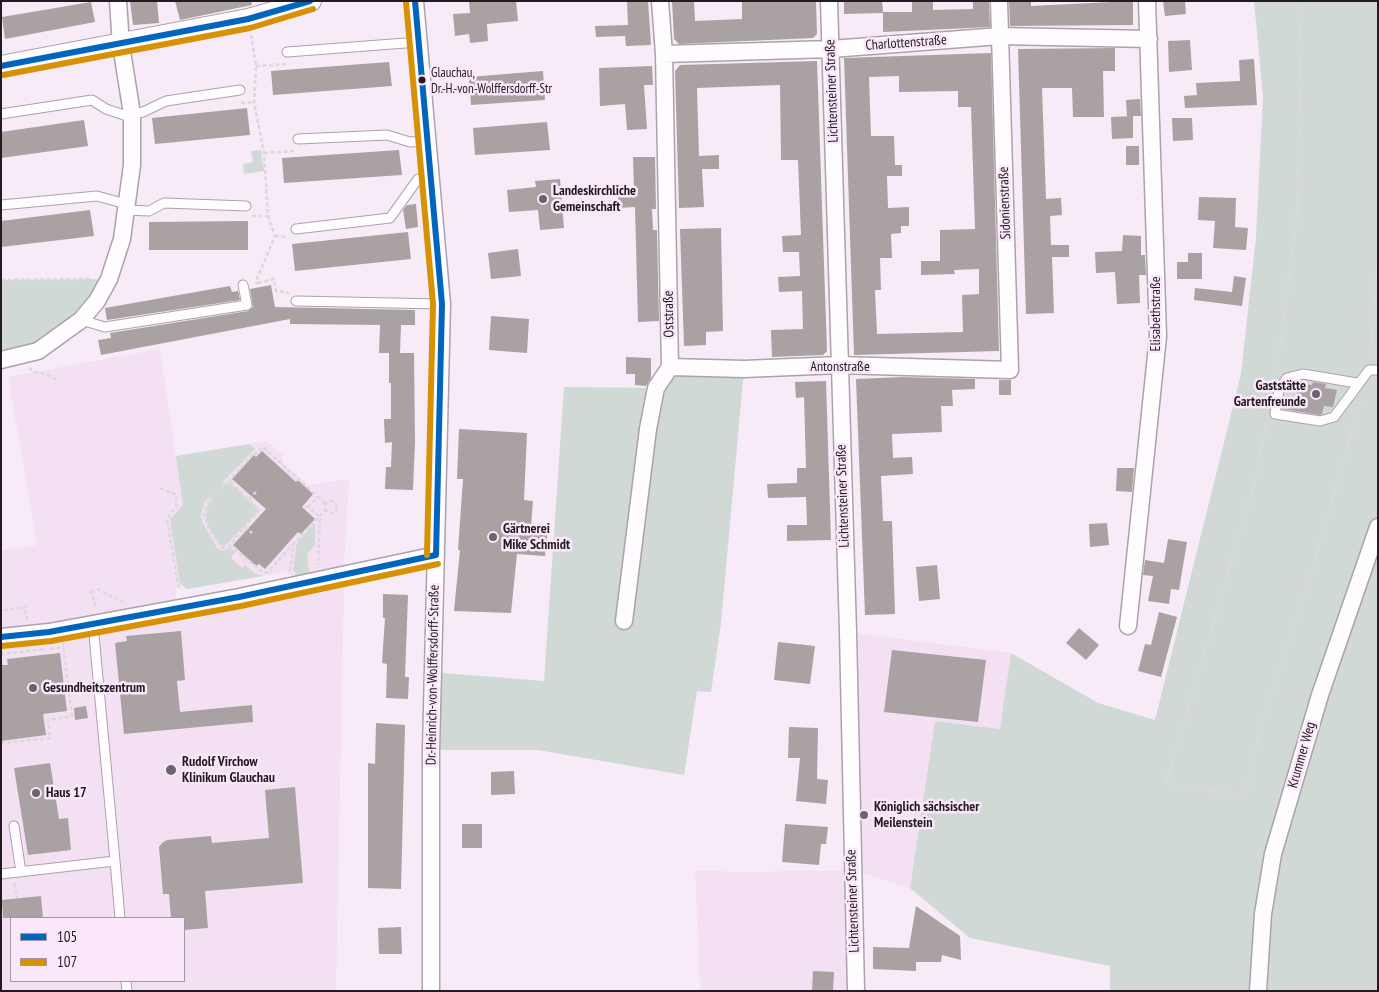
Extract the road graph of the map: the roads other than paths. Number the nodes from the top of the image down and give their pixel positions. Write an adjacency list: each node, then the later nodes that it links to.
1 (118, 1): 11 (street)
2 (311, 1): 11 (street)
3 (415, 1): 10 (street, Dr.-Heinrich-von-Wolffersdorff-Straße)
4 (660, 1): 14 (street, Oststraße)
5 (829, 1): 12 (street, Lichtensteiner Straße)
6 (999, 1): 8 (street, Sidonienstraße)
7 (1147, 1): 9 (street, Elisabethstraße)
8 (1000, 36): 9 (street, Charlottenstraße); 12 (street, Charlottenstraße); 33 (street, Sidonienstraße)
9 (1149, 39): 40 (street, Elisabethstraße)
10 (419, 42): 13 (lane); 20 (street, Dr.-Heinrich-von-Wolffersdorff-Straße)
11 (121, 45): 15 (street); 18 (street)
12 (831, 49): 14 (street, Charlottenstraße); 31 (street, Lichtensteiner Straße)
13 (287, 52)
14 (664, 54): 32 (street, Oststraße)
15 (1, 66)
16 (240, 90): 18 (lane)
17 (1, 114): 18 (lane)
18 (132, 114): 24 (street)
19 (298, 140): 20 (lane)
20 (428, 141): 21 (street, Dr.-Heinrich-von-Wolffersdorff-Straße)
21 (431, 177): 25 (lane); 28 (street, Dr.-Heinrich-von-Wolffersdorff-Straße)
22 (1, 205): 24 (lane)
23 (246, 206): 24 (lane)
24 (126, 207): 29 (street)
25 (296, 229)
26 (243, 286): 29 (lane)
27 (296, 301): 28 (lane)
28 (442, 304): 37 (street, Dr.-Heinrich-von-Wolffersdorff-Straße)
29 (81, 320): 30 (street)
30 (1, 360)
31 (839, 366): 32 (street, Antonstraße); 33 (street, Antonstraße); 48 (street, Lichtensteiner Straße)
32 (670, 367): 38 (street)
33 (1010, 370)
34 (1373, 370): 35 (lane)
35 (1357, 383): 35 (lane)
36 (1378, 527): 49 (street, Krummer Weg)
37 (436, 555): 39 (street); 47 (street, Dr.-Heinrich-von-Wolffersdorff-Straße)
38 (624, 621)
39 (93, 624): 41 (street); 43 (lane)
40 (1128, 626)
41 (1, 638)
42 (14, 826): 44 (lane)
43 (115, 862): 44 (lane); 46 (lane)
44 (17, 873): 45 (lane)
45 (1, 874)
46 (120, 917)
47 (431, 991)
48 (856, 991)
49 (1258, 991)

